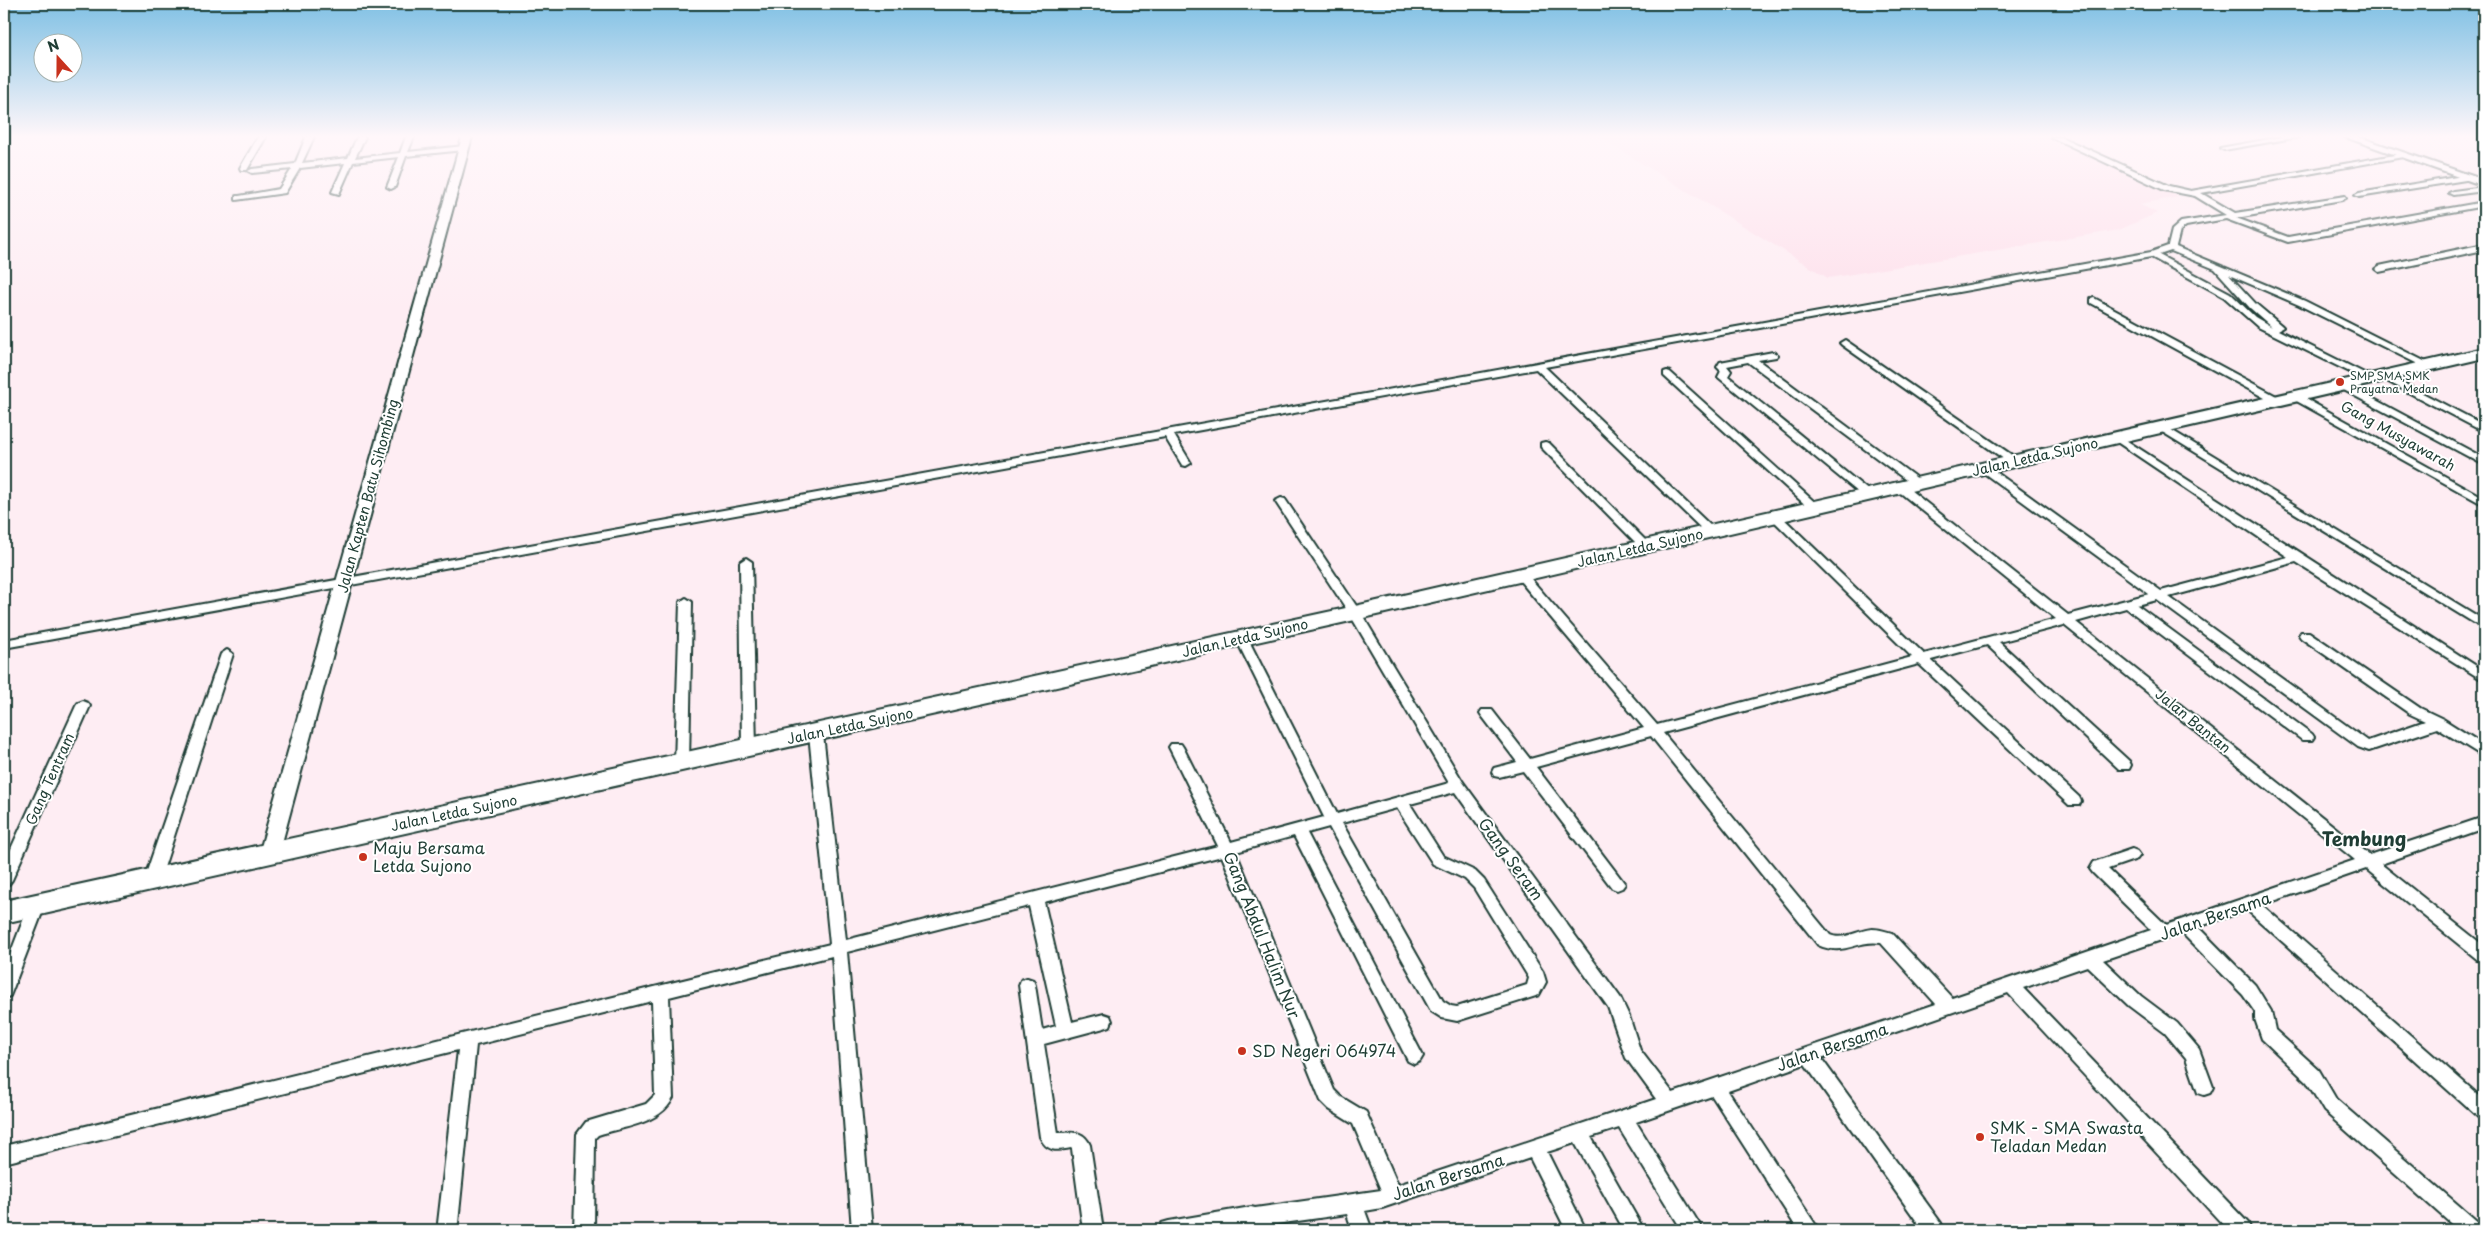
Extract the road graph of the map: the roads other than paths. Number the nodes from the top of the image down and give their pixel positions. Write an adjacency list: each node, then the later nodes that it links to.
1 (260, 195): 4 (street)
2 (451, 195): 44 (street, Jalan Kapten Batu Sihombing)
3 (2195, 195): 7 (street)
4 (239, 198)
5 (2342, 198): 7 (street)
6 (2484, 204): 7 (street)
7 (2231, 216): 9 (street)
8 (2484, 247): 12 (street)
9 (2172, 248): 10 (street); 11 (street)
10 (2152, 254): 18 (street); 21 (street)
11 (2217, 268): 19 (street); 21 (street)
12 (2379, 268)
13 (2094, 301): 23 (street, Gang Musyawarah)
14 (1846, 343): 29 (street)
15 (2484, 353): 19 (highway, Jalan Letda Sujono)
16 (1773, 355): 17 (street)
17 (1750, 359): 33 (street, Jalan Bantan); 34 (street)
18 (1537, 365): 26 (street); 39 (street)
19 (2429, 366): 21 (highway, Jalan Letda Sujono)
20 (1667, 374): 37 (street)
21 (2375, 377): 22 (highway, Jalan Letda Sujono); 25 (street)
22 (2344, 386): 23 (highway, Jalan Letda Sujono); 30 (street)
23 (2287, 399): 24 (highway, Jalan Letda Sujono); 36 (street, Gang Musyawarah)
24 (2163, 428): 27 (highway, Jalan Letda Sujono); 50 (street)
25 (2484, 429)
26 (1166, 432): 31 (street); 44 (street)
27 (2118, 438): 29 (highway, Jalan Letda Sujono); 41 (street)
28 (1545, 445): 40 (street)
29 (2015, 462): 32 (highway, Jalan Letda Sujono)
30 (2484, 462)
31 (1186, 463)
32 (1985, 469): 33 (highway, Jalan Letda Sujono); 45 (street)
33 (1910, 486): 34 (highway, Jalan Letda Sujono); 49 (street, Jalan Bantan)
34 (1869, 496): 37 (highway, Jalan Letda Sujono)
35 (1281, 501): 48 (street, Gang Seram)
36 (2484, 502)
37 (1815, 508): 38 (highway, Jalan Letda Sujono)
38 (1776, 517): 39 (highway, Jalan Letda Sujono); 56 (street)
39 (1711, 532): 40 (highway, Jalan Letda Sujono)
40 (1646, 547): 43 (highway, Jalan Letda Sujono)
41 (2298, 558): 45 (street); 57 (street)
42 (746, 562): 65 (street)
43 (1521, 575): 48 (highway, Jalan Letda Sujono); 61 (street)
44 (344, 583): 54 (street); 78 (street, Jalan Kapten Batu Sihombing)
45 (2159, 596): 47 (street); 60 (street)
46 (686, 602): 67 (street)
47 (2128, 604): 49 (street); 63 (street)
48 (1354, 614): 52 (highway, Jalan Letda Sujono); 71 (street, Gang Seram)
49 (2066, 620): 53 (street); 80 (street, Jalan Bantan)
50 (2484, 625)
51 (2305, 635): 60 (street)
52 (1242, 638): 62 (highway, Jalan Letda Sujono); 74 (street)
53 (1990, 641): 56 (street); 68 (street)
54 (4, 644)
55 (227, 654): 82 (street)
56 (1922, 659): 61 (street); 72 (street)
57 (2484, 677)
58 (83, 706): 81 (street, Gang Tentram)
59 (1488, 713): 69 (street)
60 (2438, 722): 66 (street)
61 (1654, 732): 69 (street); 97 (street)
62 (816, 734): 65 (highway, Jalan Letda Sujono); 90 (street)
63 (2307, 737)
64 (1176, 747): 77 (street, Gang Abdul Halim Nur)
65 (749, 748): 67 (highway, Jalan Letda Sujono)
66 (2484, 752)
67 (682, 763): 78 (highway, Jalan Letda Sujono)
68 (2124, 765)
69 (1527, 766): 70 (street); 83 (street)
70 (1499, 772)
71 (1458, 786): 73 (street); 106 (street, Gang Seram)
72 (2074, 801)
73 (1401, 802): 74 (street); 74 (street)
74 (1333, 820): 76 (street)
75 (2484, 822): 80 (street, Jalan Bersama)
76 (1298, 830): 77 (street); 103 (street)
77 (1227, 849): 84 (street); 112 (street, Gang Abdul Halim Nur)
78 (269, 854): 82 (highway, Jalan Letda Sujono)
79 (2132, 855): 89 (street)
80 (2370, 862): 85 (street, Jalan Bersama); 91 (street, Jalan Bantan)
81 (4, 880)
82 (152, 880): 86 (highway, Jalan Letda Sujono)
83 (1617, 884)
84 (1035, 898): 90 (street); 99 (street)
85 (2250, 904): 88 (street, Jalan Bersama); 107 (street)
86 (37, 905): 87 (highway, Jalan Letda Sujono); 95 (street)
87 (4, 912)
88 (2186, 926): 89 (street, Jalan Bersama); 127 (street)
89 (2164, 933): 92 (street, Jalan Bersama)
90 (839, 948): 96 (street); 117 (street)
91 (2484, 956)
92 (2090, 958): 94 (street, Jalan Bersama); 104 (street)
93 (1027, 985): 101 (street)
94 (2011, 986): 97 (street, Jalan Bersama); 126 (street)
95 (4, 991)
96 (660, 992): 100 (street); 116 (street)
97 (1949, 1007): 102 (street, Jalan Bersama)
98 (1104, 1021): 99 (street)
99 (1066, 1031): 101 (street)
100 (468, 1039): 111 (street); 114 (street)
101 (1036, 1039): 118 (street)
102 (1810, 1055): 105 (street, Jalan Bersama); 125 (street)
103 (1414, 1056)
104 (2204, 1086)
105 (1716, 1087): 106 (street, Jalan Bersama); 124 (street)
106 (1670, 1102): 108 (street, Jalan Bersama)
107 (2484, 1111)
108 (1623, 1118): 109 (street, Jalan Bersama); 123 (street)
109 (1579, 1133): 110 (street, Jalan Bersama); 122 (street)
110 (1536, 1148): 112 (street, Jalan Bersama); 121 (street)
111 (4, 1155)
112 (1393, 1195): 113 (street, Jalan Bersama)
113 (1353, 1205): 115 (street, Jalan Bersama); 120 (street)
114 (448, 1223)
115 (1253, 1223): 119 (street, Jalan Bersama)
116 (584, 1230)
117 (862, 1230)
118 (1093, 1230)
119 (1169, 1230)
120 (1362, 1230)
121 (1576, 1230)
122 (1634, 1230)
123 (1693, 1230)
124 (1809, 1230)
125 (1934, 1230)
126 (2241, 1230)
127 (2472, 1230)

